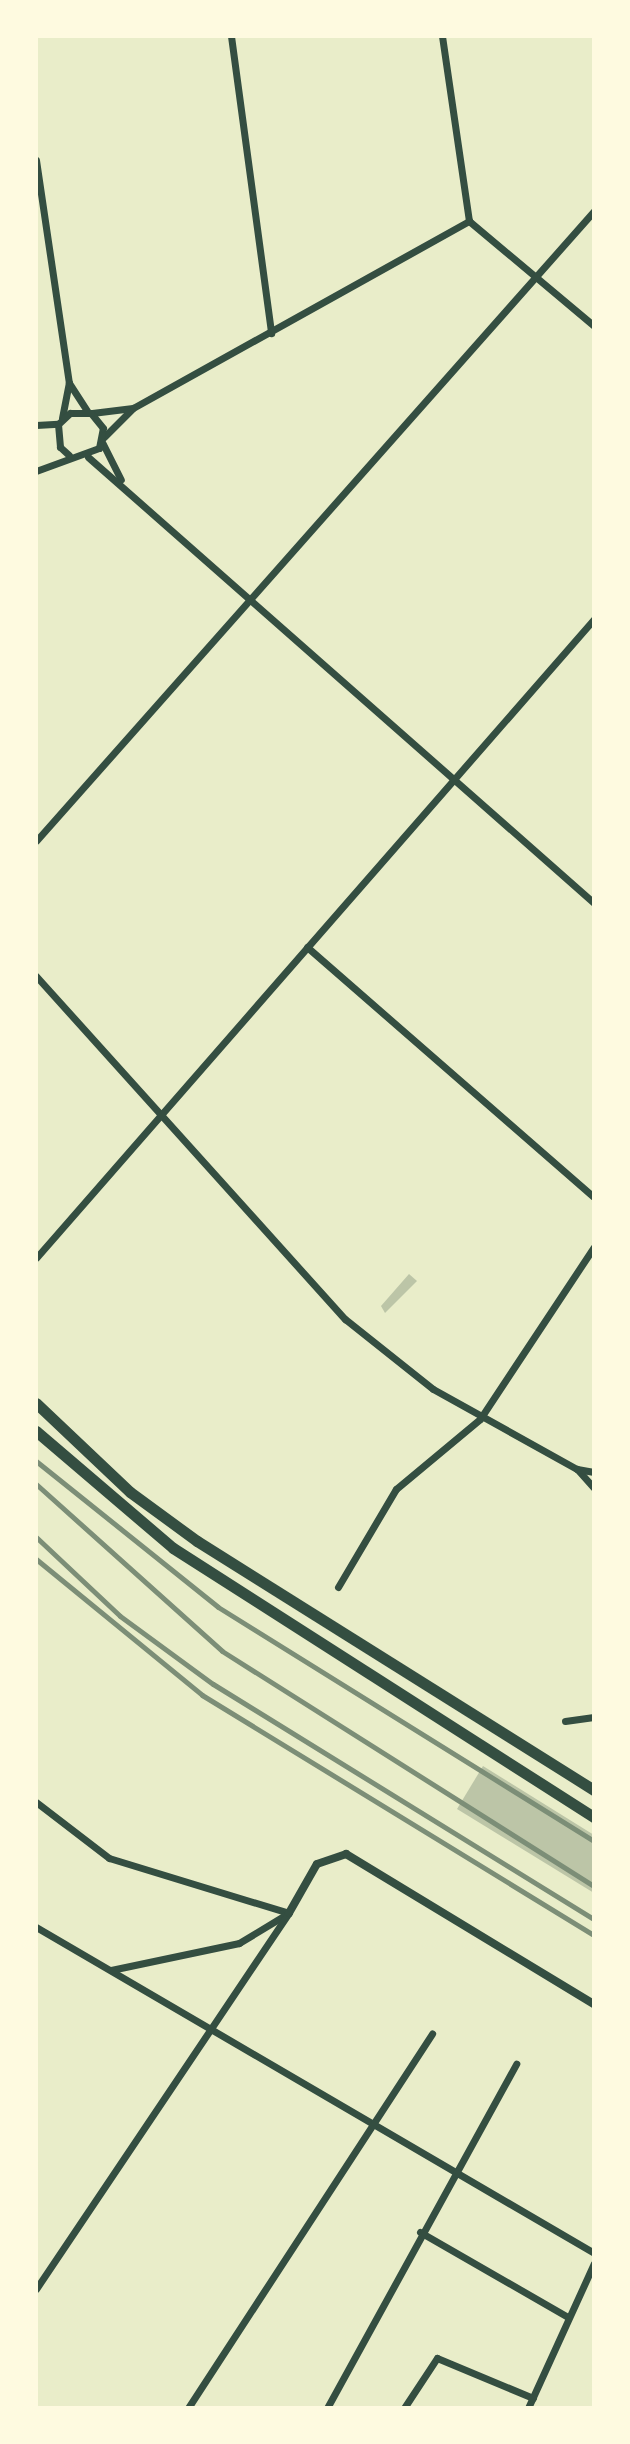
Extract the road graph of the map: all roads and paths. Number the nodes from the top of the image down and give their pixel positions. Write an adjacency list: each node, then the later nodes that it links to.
1 (231, 36): 8 (street)
2 (442, 36): 5 (street)
3 (36, 160): 9 (street)
4 (594, 211): 6 (street)
5 (469, 221): 6 (street); 8 (street)
6 (536, 277): 7 (street); 19 (street)
7 (594, 326)
8 (271, 333): 10 (street)
9 (69, 383): 11 (street); 12 (street)
10 (133, 408): 11 (street); 14 (street)
11 (89, 413): 12 (street); 14 (street)
12 (60, 421): 13 (street); 15 (street)
13 (36, 425)
14 (103, 440): 16 (street); 18 (street)
15 (69, 455): 16 (street); 17 (street)
16 (88, 457): 18 (street)
17 (36, 471)
18 (122, 482): 19 (street)
19 (247, 597): 21 (street); 22 (street)
20 (594, 619): 21 (street)
21 (453, 781): 23 (street); 24 (street)
22 (36, 841)
23 (594, 903)
24 (307, 947): 26 (street); 27 (street)
25 (36, 976): 26 (street)
26 (161, 1116): 29 (street); 31 (street)
27 (594, 1197)
28 (594, 1247): 31 (street)
29 (36, 1258)
30 (36, 1403): 39 (highway)
31 (480, 1419): 33 (street); 36 (street)
32 (36, 1431): 41 (highway)
33 (577, 1469): 34 (street); 35 (street)
34 (594, 1472)
35 (594, 1488)
36 (338, 1587)
37 (594, 1717): 38 (street)
38 (565, 1721)
39 (594, 1790)
40 (36, 1802): 42 (street)
41 (594, 1817)
42 (289, 1913): 44 (street); 45 (street); 46 (street)
43 (37, 1930): 44 (street)
44 (111, 1970): 46 (street)
45 (594, 2004)
46 (214, 2029): 49 (street); 54 (street)
47 (432, 2033): 49 (street)
48 (516, 2064): 50 (street)
49 (377, 2126): 50 (street); 57 (street)
50 (453, 2171): 51 (street); 52 (street)
51 (420, 2232): 55 (street); 58 (street)
52 (594, 2253)
53 (594, 2263): 55 (street)
54 (36, 2289)
55 (568, 2317): 56 (street)
56 (533, 2398): 59 (street); 60 (street)
57 (188, 2408)
58 (327, 2408)
59 (404, 2408)
60 (528, 2408)

